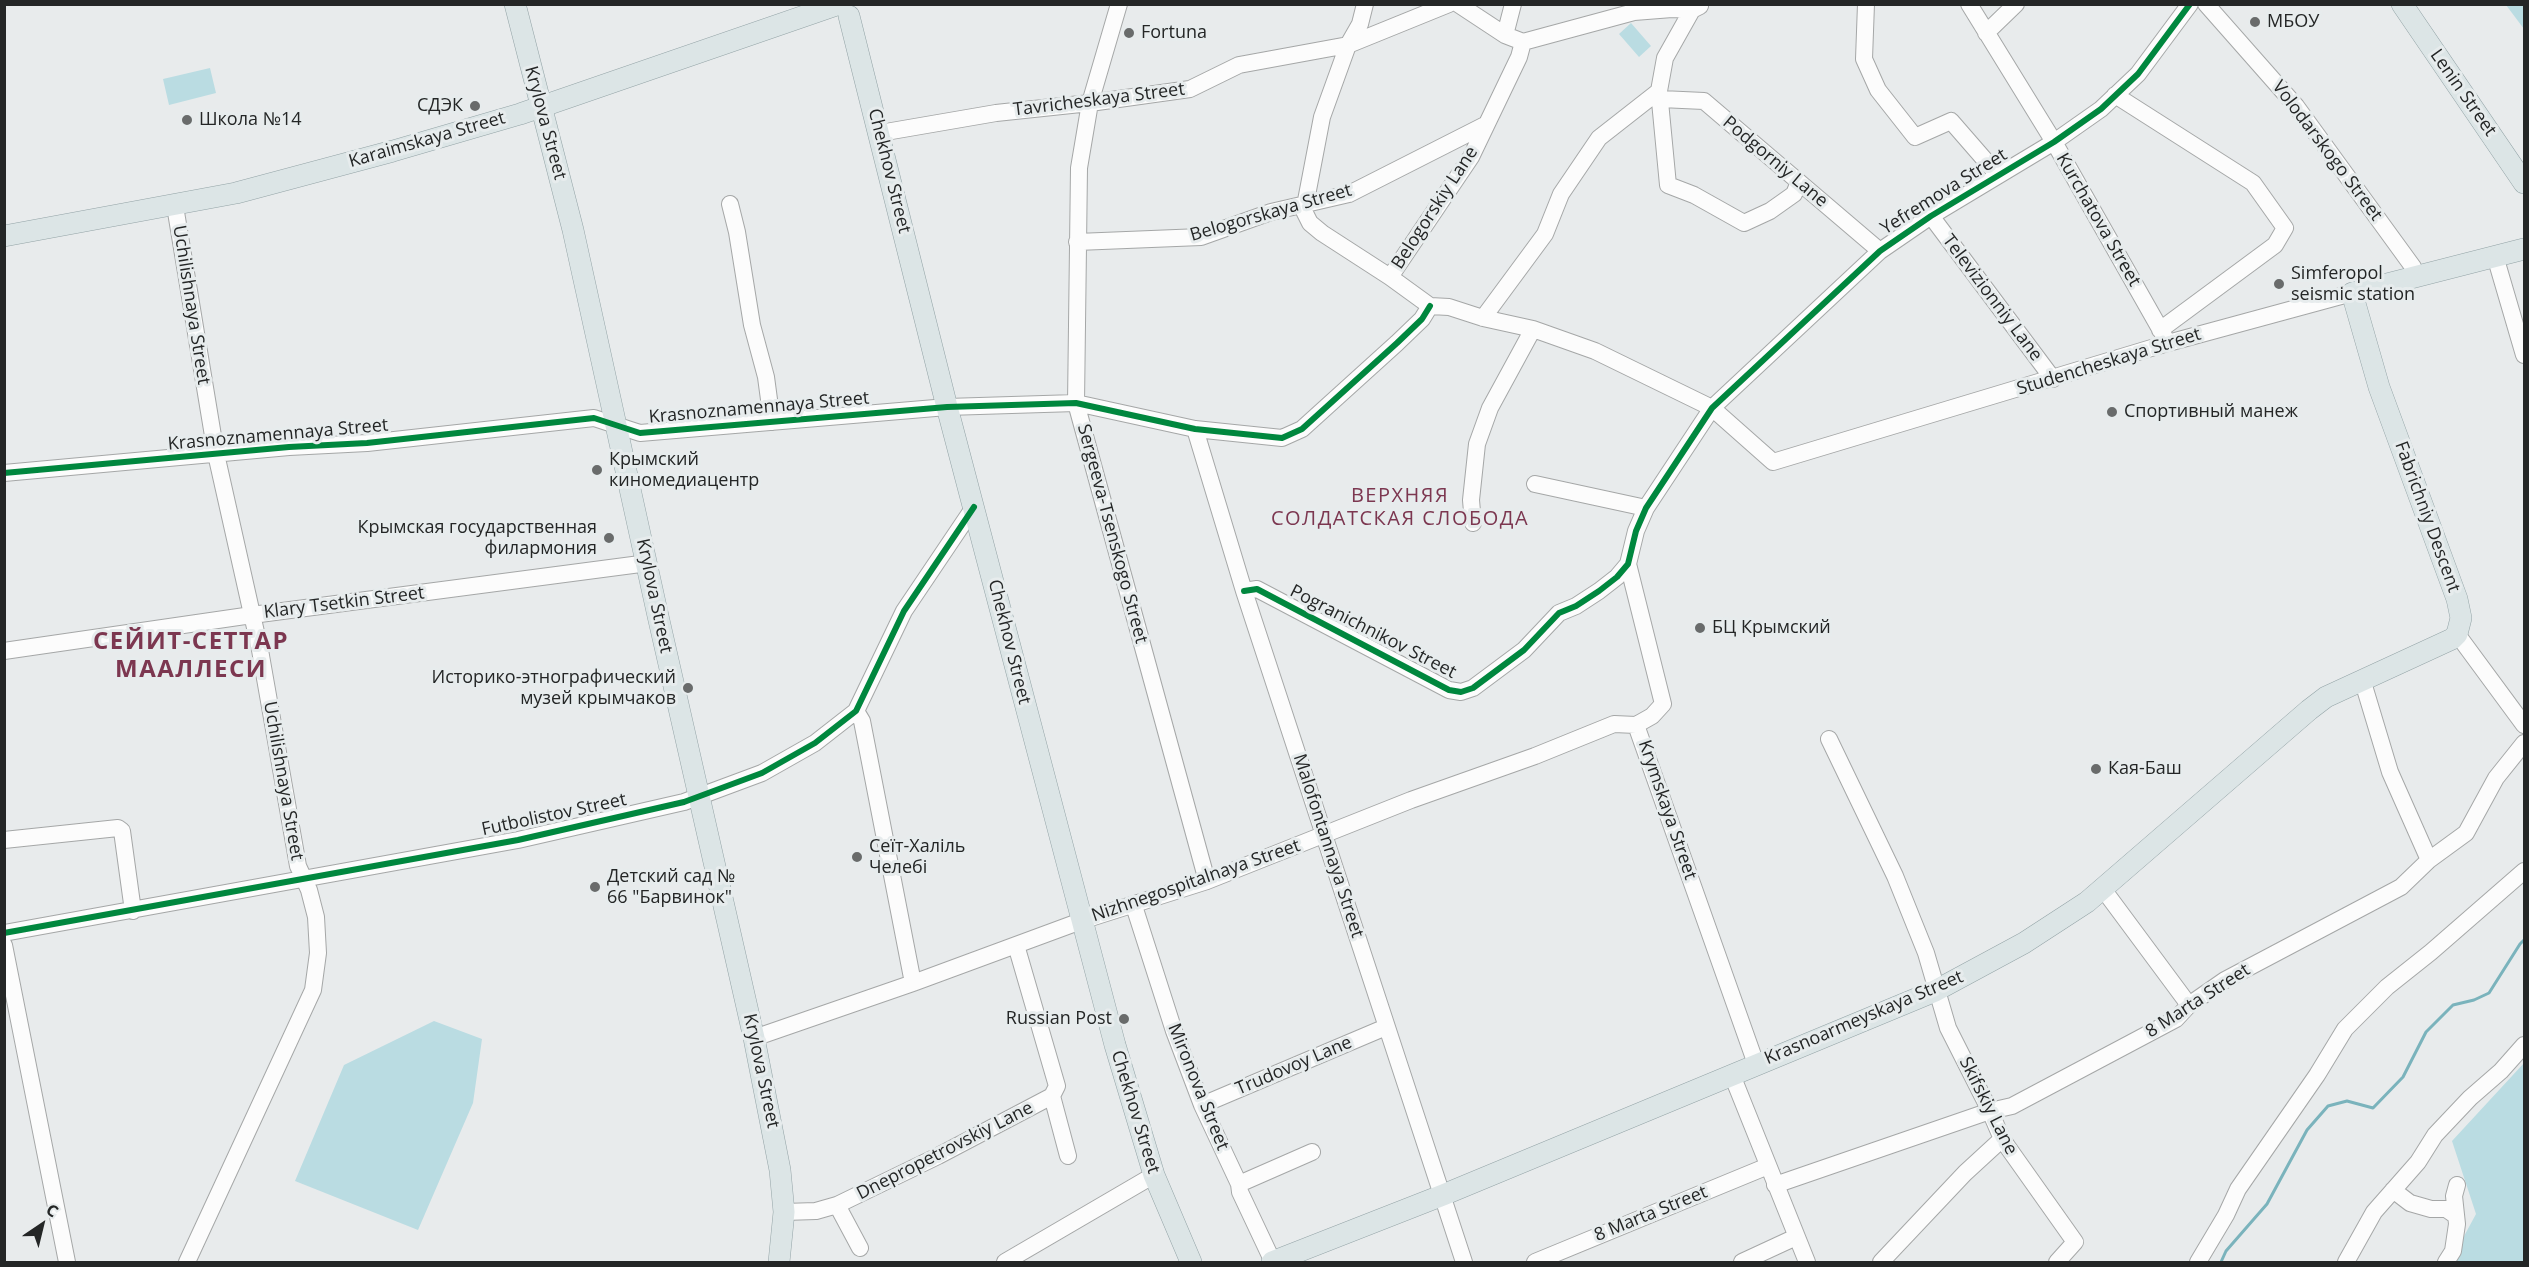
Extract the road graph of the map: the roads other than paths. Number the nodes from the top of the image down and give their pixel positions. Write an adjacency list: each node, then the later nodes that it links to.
1 (514, 4): 22 (main road, Krylova Street)
2 (1119, 4): 21 (street, Sergeeva-Tsenskogo Street)
3 (1365, 4): 18 (street)
4 (1449, 4): 18 (street, Tavricheskaya Street)
5 (1458, 4): 16 (street)
6 (1514, 4): 16 (street)
7 (1866, 4): 26 (street)
8 (1970, 4): 15 (street, Kurchatova Street)
9 (2016, 4): 15 (street)
10 (2190, 4): 20 (street, Yefremova Street)
11 (2206, 4): 38 (street, Volodarskogo Street)
12 (2402, 4): 28 (main road, Lenin Street)
13 (1695, 6): 17 (street); 19 (street)
14 (844, 10): 22 (main road, Karaimskaya Street); 24 (main road, Chekhov Street)
15 (1986, 33): 25 (street, Kurchatova Street)
16 (1505, 35): 17 (street)
17 (1523, 42): 23 (street, Belogorskiy Lane)
18 (1348, 45): 21 (street, Tavricheskaya Street); 29 (street)
19 (1660, 95): 27 (street, Podgorniy Lane); 27 (street); 42 (street)
20 (2115, 95): 25 (street, Yefremova Street); 44 (street)
21 (1090, 103): 24 (street, Tavricheskaya Street); 34 (street, Sergeeva-Tsenskogo Street)
22 (541, 106): 31 (main road, Karaimskaya Street); 51 (main road, Krylova Street)
23 (1485, 125): 29 (street, Belogorskaya Street); 39 (street, Belogorskiy Lane)
24 (880, 133): 48 (main road, Chekhov Street)
25 (2054, 142): 26 (street, Yefremova Street); 44 (street, Kurchatova Street)
26 (1998, 175): 32 (street, Yefremova Street)
27 (1799, 182): 36 (street, Podgorniy Lane)
28 (2524, 183)
29 (1304, 203): 34 (street, Belogorskaya Street); 39 (street)
30 (730, 204): 50 (street)
31 (175, 206): 33 (main road, Karaimskaya Street); 53 (street, Uchilishnaya Street)
32 (1931, 216): 36 (street, Yefremova Street); 46 (street, Televizionniy Lane)
33 (4, 236)
34 (1077, 242): 47 (street, Sergeeva-Tsenskogo Street)
35 (2524, 249): 37 (main road, Studencheskaya Street)
36 (1880, 250): 49 (street, Yefremova Street)
37 (2495, 256): 38 (main road, Studencheskaya Street); 45 (street)
38 (2416, 276): 40 (main road, Studencheskaya Street)
39 (1390, 277): 41 (street)
40 (2352, 293): 44 (street, Studencheskaya Street); 63 (main road, Fabrichniy Descent)
41 (1430, 306): 42 (street); 52 (street, Krasnoznamennaya Street)
42 (1483, 318): 43 (street)
43 (1533, 329): 49 (street); 58 (street)
44 (2164, 337): 46 (street, Studencheskaya Street)
45 (2524, 355)
46 (2053, 379): 49 (street, Studencheskaya Street)
47 (1076, 403): 48 (street, Krasnoznamennaya Street); 52 (street, Krasnoznamennaya Street); 77 (street, Sergeeva-Tsenskogo Street)
48 (947, 407): 50 (street, Krasnoznamennaya Street); 56 (main road, Chekhov Street)
49 (1712, 408): 57 (street)
50 (772, 422): 51 (street, Krasnoznamennaya Street)
51 (616, 425): 53 (street, Krasnoznamennaya Street); 59 (main road, Krylova Street)
52 (1195, 429): 61 (street, Malofontannaya Street)
53 (216, 454): 54 (street, Krasnoznamennaya Street); 62 (street, Uchilishnaya Street)
54 (4, 473)
55 (1535, 484): 57 (street)
56 (974, 507): 66 (street, Futbolistov Street); 81 (main road, Chekhov Street)
57 (1646, 508): 60 (street)
58 (1473, 523)
59 (648, 563): 62 (street, Klary Tsetkin Street); 71 (main road, Krylova Street)
60 (1628, 564): 61 (street, Pogranichnikov Street); 67 (street, Krymskaya Street)
61 (1244, 591): 72 (street, Malofontannaya Street)
62 (252, 615): 64 (street, Klary Tsetkin Street); 76 (street, Uchilishnaya Street)
63 (2457, 634): 65 (main road, Krasnoarmeyskaya Street); 68 (street)
64 (4, 651)
65 (2362, 679): 74 (street); 78 (main road, Krasnoarmeyskaya Street)
66 (856, 711): 71 (street, Futbolistov Street); 85 (street)
67 (1636, 725): 72 (street, Nizhnegospitalnaya Street); 91 (street, Krymskaya Street)
68 (2524, 725)
69 (1829, 739): 86 (street)
70 (2524, 743): 74 (street, 8 Marta Street)
71 (700, 795): 76 (street, Futbolistov Street); 89 (main road, Krylova Street)
72 (1324, 835): 77 (street, Nizhnegospitalnaya Street); 88 (street, Malofontannaya Street)
73 (4, 840): 80 (street)
74 (2429, 860): 87 (street, 8 Marta Street)
75 (2524, 872): 124 (street)
76 (304, 880): 80 (street, Futbolistov Street); 115 (street, Uchilishnaya Street)
77 (1207, 881): 79 (street, Nizhnegospitalnaya Street)
78 (2103, 889): 86 (main road, Krasnoarmeyskaya Street); 87 (street)
79 (1134, 906): 81 (street, Nizhnegospitalnaya Street); 94 (street, Mironova Street)
80 (133, 910): 82 (street, Futbolistov Street)
81 (1081, 921): 84 (street, Nizhnegospitalnaya Street); 100 (main road, Chekhov Street)
82 (4, 933)
83 (4, 945): 114 (street)
84 (1016, 945): 85 (street, Nizhnegospitalnaya Street); 93 (street, Dnepropetrovskiy Lane)
85 (913, 983): 89 (street, Nizhnegospitalnaya Street)
86 (1935, 991): 91 (main road, Krasnoarmeyskaya Street); 95 (street, Skifskiy Lane)
87 (2189, 1005): 95 (street, 8 Marta Street)
88 (1386, 1027): 94 (street, Trudovoy Lane); 105 (street, Malofontannaya Street)
89 (754, 1038): 107 (main road, Krylova Street)
90 (2524, 1045): 104 (street)
91 (1756, 1064): 92 (main road, Krasnoarmeyskaya Street)
92 (1732, 1075): 99 (street); 105 (main road, Krasnoarmeyskaya Street)
93 (1052, 1096): 98 (street, Dnepropetrovskiy Lane); 106 (street, Dnepropetrovskiy Lane)
94 (1202, 1105): 101 (street, Mironova Street)
95 (1990, 1111): 96 (street, Skifskiy Lane); 102 (street, 8 Marta Street)
96 (2002, 1139): 111 (street, Skifskiy Lane); 123 (street)
97 (1312, 1152): 101 (street)
98 (1068, 1156)
99 (1768, 1167): 102 (street); 120 (street, 8 Marta Street)
100 (1154, 1175): 117 (street); 118 (main road, Chekhov Street)
101 (1239, 1184): 113 (street, Mironova Street)
102 (1775, 1185): 109 (street)
103 (2457, 1185): 108 (street)
104 (2393, 1190): 108 (street); 125 (street)
105 (1443, 1195): 113 (main road, Krasnoarmeyskaya Street); 119 (street, Malofontannaya Street)
106 (837, 1206): 107 (street, Dnepropetrovskiy Lane); 110 (street, Dnepropetrovskiy Lane)
107 (784, 1212): 116 (main road, Krylova Street)
108 (2456, 1216): 112 (street)
109 (1796, 1237): 121 (street); 122 (street)
110 (860, 1248)
111 (2068, 1256)
112 (2449, 1257): 126 (street)
113 (1273, 1262)
114 (67, 1263)
115 (187, 1263)
116 (779, 1263)
117 (1005, 1263)
118 (1191, 1263)
119 (1464, 1263)
120 (1535, 1263)
121 (1742, 1263)
122 (1807, 1263)
123 (1881, 1263)
124 (2199, 1263)
125 (2346, 1263)
126 (2433, 1263)

